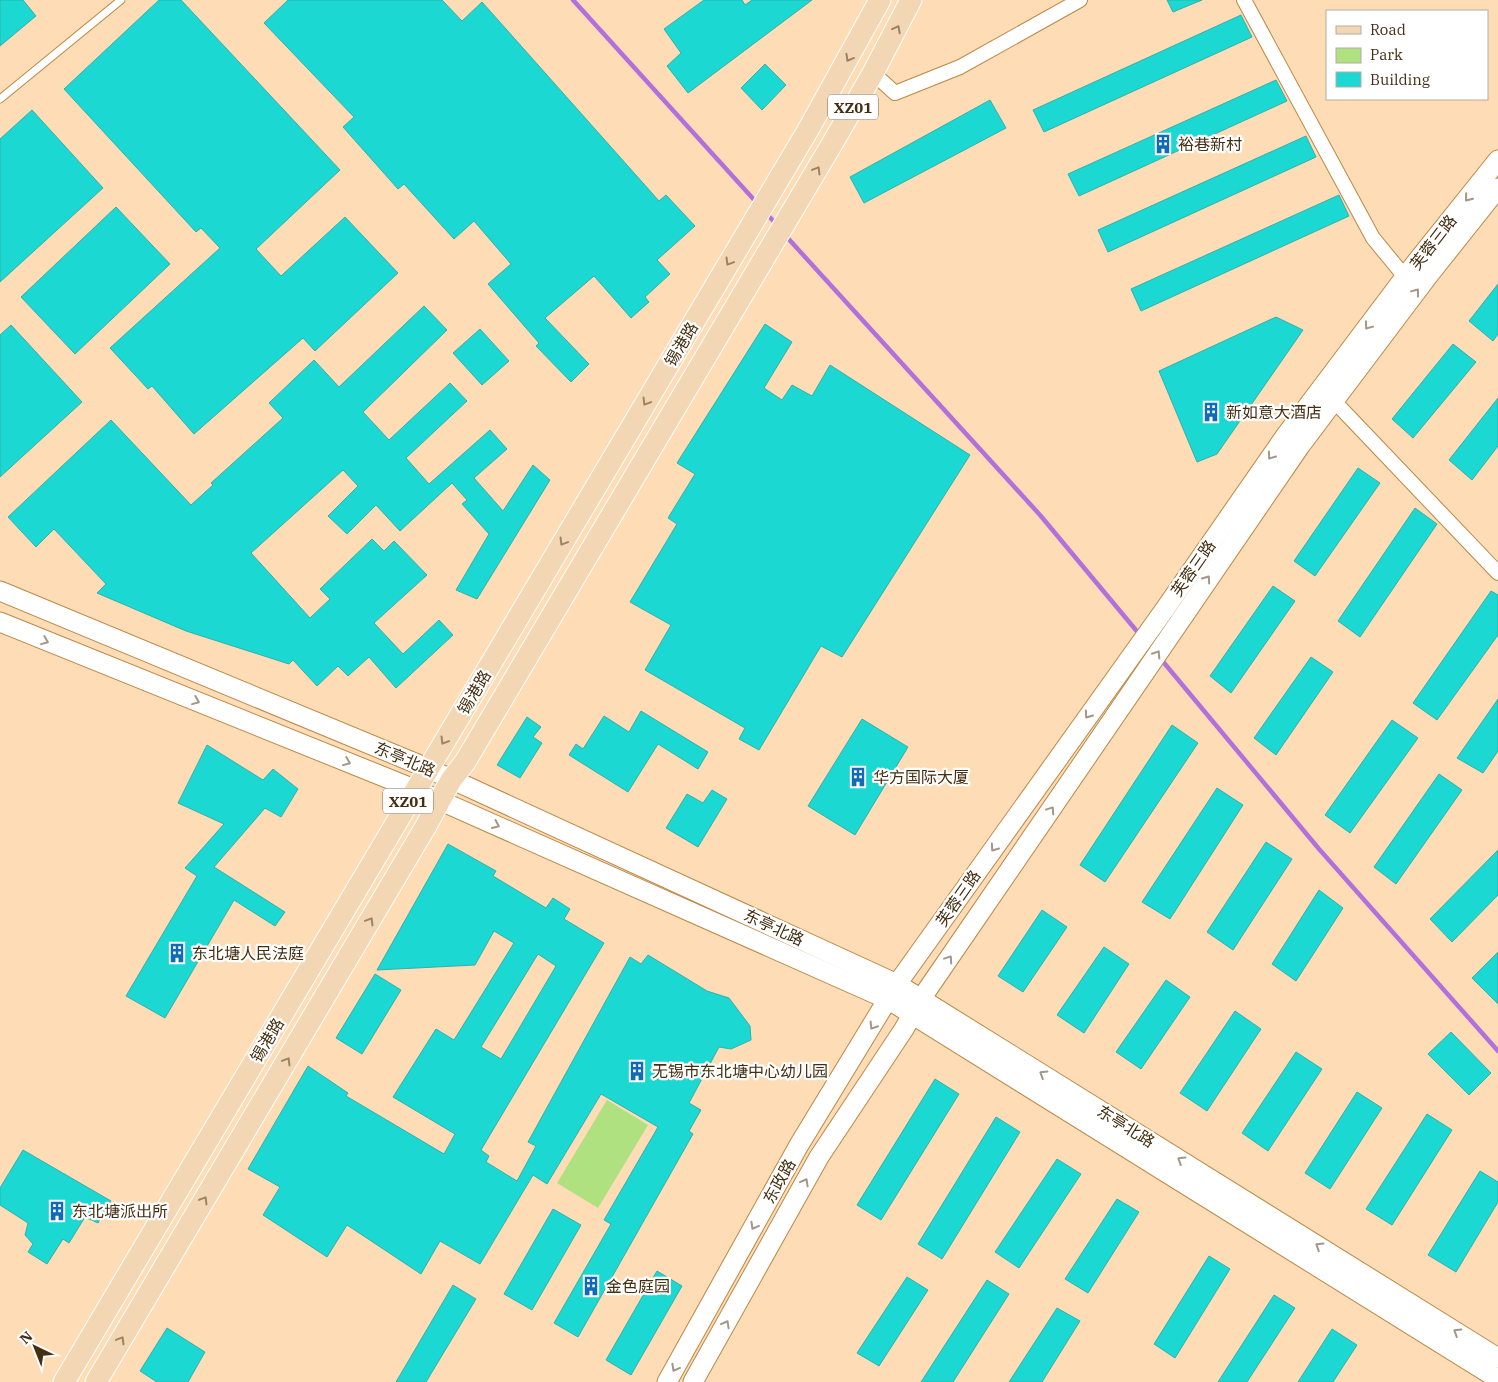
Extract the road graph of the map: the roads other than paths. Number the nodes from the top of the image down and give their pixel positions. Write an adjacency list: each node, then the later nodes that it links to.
1 (121, 0): 7 (lane)
2 (880, 0): 16 (main road, 锡港路 / XZ01, one-way to 16)
3 (911, 0): 6 (main road, 锡港路 / XZ01, one-way to 3)
4 (1080, 0): 6 (street)
5 (1244, 0): 10 (street)
6 (873, 73): 17 (main road, 锡港路 / XZ01, one-way to 6)
7 (0, 99)
8 (1498, 160): 10 (main road, 芙蓉三路, one-way to 10)
9 (1498, 188): 11 (main road, 芙蓉三路, one-way to 9)
10 (1405, 277): 14 (main road, 芙蓉三路, one-way to 14)
11 (1334, 400): 12 (street); 14 (main road, 芙蓉三路, one-way to 11)
12 (1498, 573)
13 (0, 591): 16 (main road, 东亭北路)
14 (1172, 614): 20 (main road, 芙蓉三路, one-way to 20); 21 (main road, 芙蓉三路, one-way to 14)
15 (0, 622): 18 (main road, 东亭北路, one-way to 18)
16 (427, 768): 17 (main road, 东亭北路); 18 (main road, 锡港路 / XZ01)
17 (452, 780): 19 (main road, 锡港路 / XZ01); 20 (main road, 东亭北路)
18 (414, 789): 19 (main road, 东亭北路); 24 (main road, 锡港路 / XZ01)
19 (440, 800): 20 (main road, 东亭北路, one-way to 20); 25 (main road, 锡港路 / XZ01, one-way to 19)
20 (893, 992): 21 (main road, 东亭北路); 26 (main road, 东政路, one-way to 26)
21 (917, 1007): 22 (main road, 东亭北路, one-way to 21); 23 (main road, 东亭北路); 27 (main road, 东政路, one-way to 21)
22 (1498, 1358)
23 (1498, 1379)
24 (64, 1382)
25 (96, 1382)
26 (667, 1382)
27 (693, 1382)

